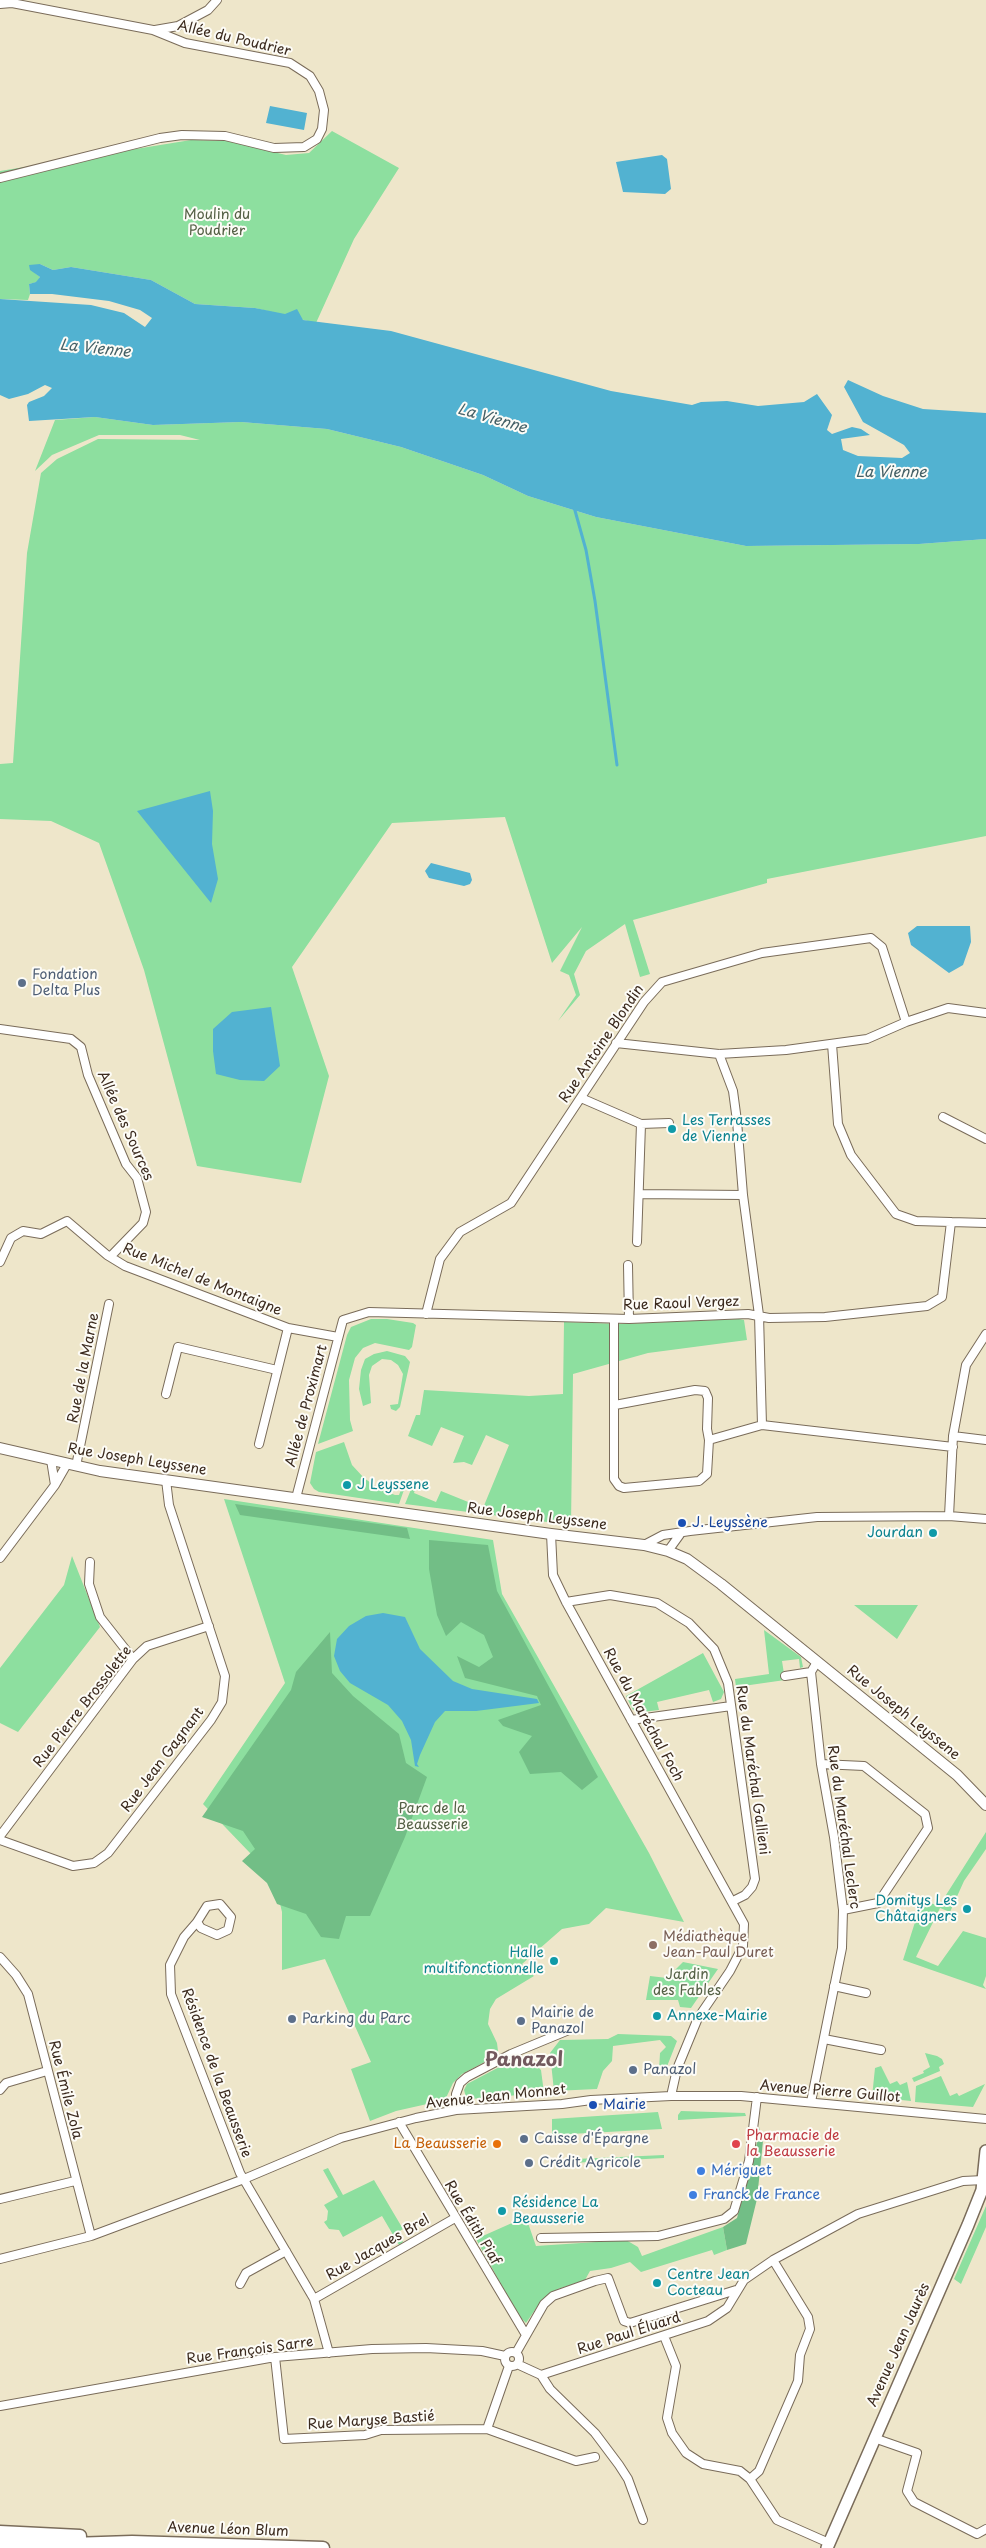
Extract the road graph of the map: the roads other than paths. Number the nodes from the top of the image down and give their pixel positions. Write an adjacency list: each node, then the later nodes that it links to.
1 (217, 0): 3 (street)
2 (0, 4): 3 (street, Allée du Poudrier)
3 (153, 30): 4 (street, Allée du Poudrier)
4 (0, 178)
5 (986, 1013): 6 (street)
6 (906, 1022): 8 (street, Rue Antoine Blondin); 9 (street)
7 (0, 1029): 21 (street, Allée des Sources)
8 (616, 1043): 10 (street); 11 (street, Rue Antoine Blondin)
9 (832, 1044): 10 (street); 18 (street)
10 (719, 1054): 17 (street)
11 (581, 1098): 14 (street); 25 (street, Rue Antoine Blondin)
12 (943, 1117): 15 (street)
13 (669, 1123): 14 (street)
14 (640, 1124): 16 (street)
15 (986, 1139)
16 (639, 1194): 17 (street); 20 (street)
17 (743, 1194): 26 (street)
18 (951, 1222): 19 (street); 26 (street, Rue Raoul Vergez)
19 (986, 1223)
20 (637, 1242)
21 (110, 1257): 22 (street, Rue Michel de Montaigne); 30 (street, Rue Michel de Montaigne)
22 (0, 1262)
23 (628, 1265): 28 (street)
24 (109, 1304): 44 (street, Rue de la Marne)
25 (426, 1314): 27 (street, Rue Raoul Vergez); 29 (street, Rue Raoul Vergez)
26 (759, 1315): 28 (street, Rue Raoul Vergez); 36 (street)
27 (614, 1319): 28 (street, Rue Raoul Vergez); 35 (street)
28 (629, 1319)
29 (343, 1320): 32 (street, Allée de Proximart)
30 (288, 1328): 32 (street, Rue Michel de Montaigne); 33 (street)
31 (986, 1334): 37 (street)
32 (338, 1337): 47 (street, Allée de Proximart)
33 (277, 1370): 34 (street); 40 (street)
34 (166, 1394)
35 (615, 1405): 38 (street); 38 (street)
36 (762, 1425): 38 (street); 41 (street)
37 (954, 1436): 39 (street); 41 (street)
38 (710, 1440)
39 (986, 1440)
40 (259, 1444)
41 (953, 1447): 48 (street)
42 (0, 1448): 43 (street, Rue Joseph Leyssene)
43 (51, 1460): 44 (street, Rue Joseph Leyssene); 46 (street)
44 (72, 1465): 45 (street, Rue Joseph Leyssene); 46 (street, Rue de la Marne)
45 (166, 1480): 47 (street, Rue Joseph Leyssene); 57 (street, Rue Jean Gagnant)
46 (55, 1485): 54 (street, Rue de la Marne)
47 (296, 1498): 51 (street, Rue Joseph Leyssene)
48 (949, 1516): 49 (street); 50 (street)
49 (986, 1519)
50 (681, 1533): 52 (street); 53 (street)
51 (551, 1534): 52 (street, Rue Joseph Leyssene); 56 (street, Rue du Maréchal Foch)
52 (644, 1545): 53 (street, Rue Joseph Leyssene)
53 (668, 1551): 59 (street, Rue Joseph Leyssene)
54 (0, 1558)
55 (90, 1562): 58 (street)
56 (566, 1602): 62 (street, Rue du Maréchal Gallieni); 63 (street, Rue du Maréchal Foch)
57 (209, 1626): 58 (street, Rue Pierre Brossolette); 66 (street, Rue Jean Gagnant)
58 (134, 1659): 66 (street, Rue Pierre Brossolette)
59 (817, 1662): 60 (street); 65 (street, Rue Joseph Leyssene)
60 (811, 1672): 61 (street); 64 (street, Rue du Maréchal Leclerc)
61 (785, 1676)
62 (731, 1706): 63 (street); 67 (street, Rue du Maréchal Gallieni)
63 (631, 1720): 67 (street, Rue du Maréchal Foch)
64 (821, 1764): 68 (street, Rue du Maréchal Leclerc); 68 (street)
65 (986, 1805)
66 (0, 1838)
67 (733, 1901): 78 (street, Rue du Maréchal Foch)
68 (843, 1910): 71 (street, Rue du Maréchal Leclerc)
69 (197, 1922): 69 (street, Résidence de la Beausserie); 85 (street, Résidence de la Beausserie)
70 (0, 1957): 76 (street, Rue Émile Zola)
71 (834, 1986): 72 (street); 74 (street, Rue du Maréchal Leclerc)
72 (866, 1993)
73 (569, 2030): 81 (street)
74 (824, 2038): 75 (street); 80 (street, Rue du Maréchal Leclerc)
75 (881, 2050)
76 (47, 2072): 77 (street); 87 (street, Rue Émile Zola)
77 (0, 2090)
78 (671, 2096): 79 (street, Avenue Pierre Guillot); 81 (street, Avenue Jean Monnet)
79 (756, 2097): 80 (street, Avenue Pierre Guillot); 91 (street)
80 (811, 2102): 82 (street, Avenue Pierre Guillot)
81 (456, 2110): 83 (street, Avenue Jean Monnet)
82 (986, 2119)
83 (399, 2122): 85 (street, Avenue Jean Monnet); 89 (street, Rue Édith Piaf)
84 (986, 2151): 86 (main road, Avenue Jean Jaurès)
85 (244, 2178): 90 (street, Avenue Jean Monnet); 92 (street, Résidence de la Beausserie)
86 (984, 2180): 94 (street); 108 (main road, Avenue Jean Jaurès)
87 (75, 2181): 88 (street); 90 (street, Rue Émile Zola)
88 (0, 2199)
89 (455, 2218): 97 (street, Rue Jacques Brel); 98 (street, Rue Édith Piaf)
90 (91, 2236): 93 (street, Avenue Jean Monnet)
91 (541, 2238)
92 (286, 2252): 95 (street); 97 (street, Résidence de la Beausserie)
93 (0, 2259)
94 (773, 2260): 96 (street); 110 (street)
95 (240, 2284)
96 (736, 2290): 98 (street); 99 (street, Rue Paul Éluard)
97 (314, 2299): 100 (street, Résidence de la Beausserie)
98 (526, 2335): 101 (street)
99 (664, 2336): 105 (street, Rue Paul Éluard); 110 (street)
100 (329, 2353): 102 (street, Rue François Sarre); 103 (street, Rue François Sarre)
101 (516, 2353): 102 (street); 104 (street)
102 (505, 2356): 104 (street)
103 (275, 2357): 106 (street, Rue François Sarre); 107 (street, Rue Maryse Bastié)
104 (513, 2365): 105 (street); 107 (street)
105 (541, 2375): 111 (street)
106 (0, 2406)
107 (487, 2429): 109 (street, Rue Maryse Bastié)
108 (874, 2438): 112 (street); 116 (main road, Avenue Jean Jaurès)
109 (595, 2457)
110 (750, 2478): 116 (street)
111 (643, 2520)
112 (986, 2529)
113 (0, 2532): 115 (main road, Avenue Léon Blum)
114 (0, 2542): 115 (main road, Avenue Léon Blum)
115 (132, 2542): 117 (main road, Avenue Léon Blum)
116 (828, 2546)
117 (323, 2548)

